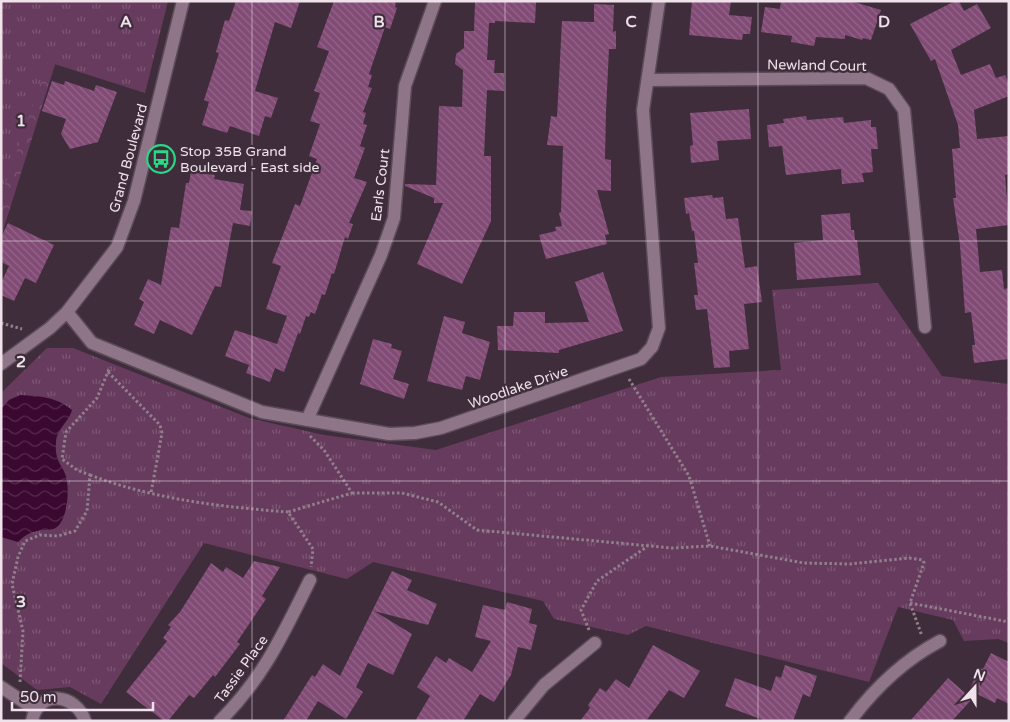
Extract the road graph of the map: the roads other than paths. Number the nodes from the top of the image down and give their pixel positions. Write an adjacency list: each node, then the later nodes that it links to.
1 (183, 1): 5 (street, Grand Boulevard)
2 (436, 1): 8 (street, Earls Court)
3 (659, 1): 4 (street, Woodlake Drive)
4 (648, 80): 6 (street, Newland Court); 8 (street, Woodlake Drive)
5 (67, 312): 7 (street, Grand Boulevard); 8 (street, Woodlake Drive)
6 (925, 327)
7 (1, 364)
8 (307, 420)
9 (310, 580): 15 (street, Tassie Place)
10 (940, 640): 17 (street)
11 (594, 643): 16 (street)
12 (1, 687): 13 (street)
13 (34, 715): 14 (street)
14 (85, 721)
15 (220, 721)
16 (514, 721)
17 (850, 721)

